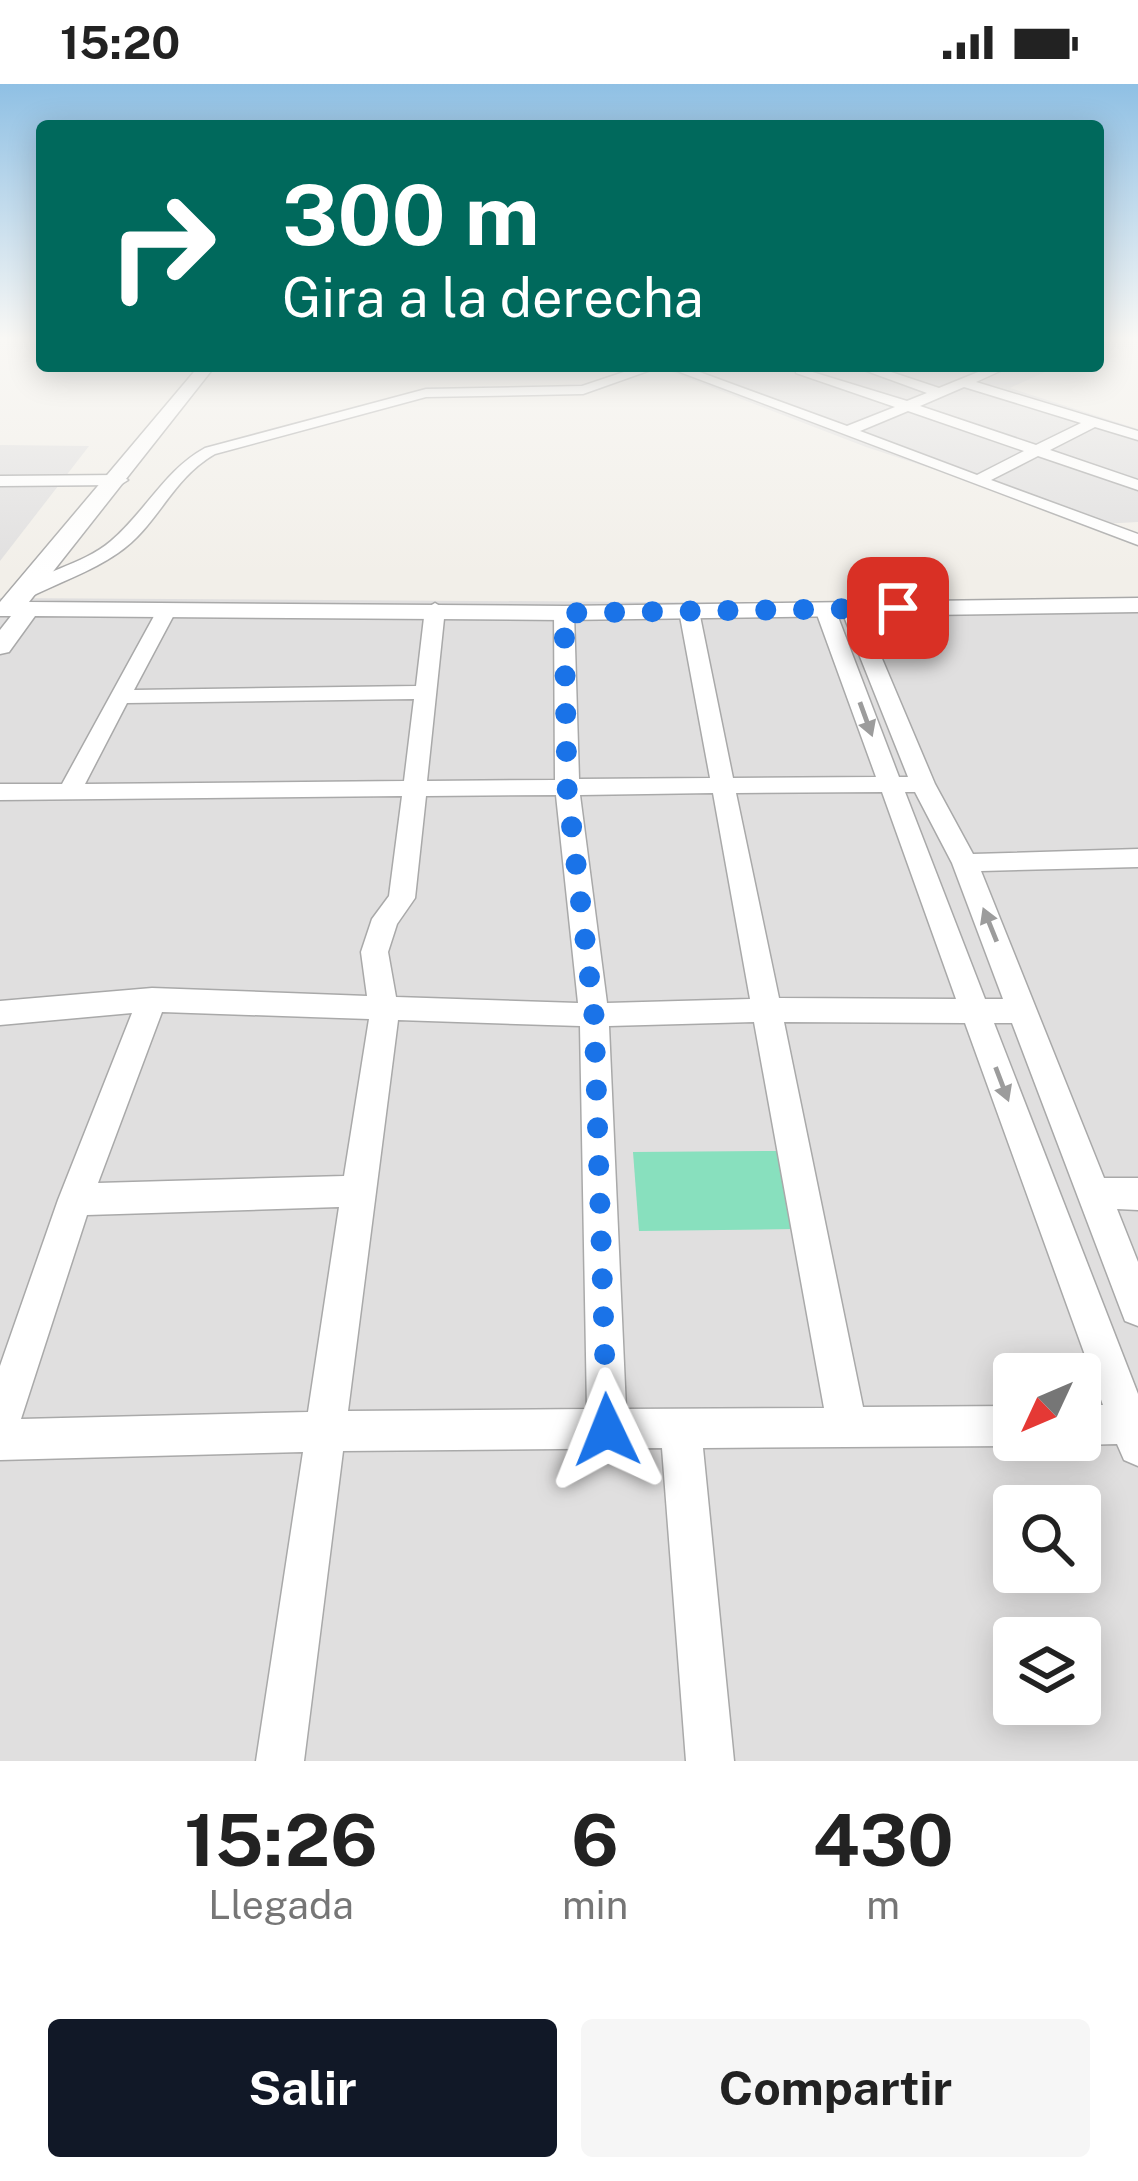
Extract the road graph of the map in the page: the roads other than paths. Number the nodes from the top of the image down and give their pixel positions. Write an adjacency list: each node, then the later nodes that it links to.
1 (167, 417): 11 (street)
2 (331, 417): 17 (street)
3 (807, 417): 8 (street)
4 (883, 417): 8 (street)
5 (944, 417): 10 (street)
6 (1078, 417): 7 (street)
7 (1094, 422): 9 (street); 10 (street)
8 (846, 432): 13 (street)
9 (1138, 436)
10 (1033, 449): 13 (street); 14 (street)
11 (119, 480): 12 (street); 17 (street)
12 (0, 481)
13 (977, 481): 15 (street)
14 (1138, 485)
15 (1138, 540)
16 (1138, 604): 18 (street)
17 (15, 605): 20 (street); 23 (street)
18 (838, 609): 21 (street); 26 (street); 27 (street, one-way to 27)
19 (435, 610): 20 (street); 22 (street); 24 (street)
20 (166, 611): 25 (street)
21 (689, 611): 22 (street); 28 (street)
22 (564, 613): 30 (street)
23 (0, 647)
24 (426, 692): 25 (street); 29 (street)
25 (120, 697): 32 (street)
26 (923, 784): 27 (street); 33 (street)
27 (891, 785): 28 (street); 38 (street)
28 (723, 787): 30 (street); 37 (street)
29 (418, 788): 30 (street); 32 (street); 36 (street)
30 (567, 788): 41 (street)
31 (0, 792): 32 (street)
32 (69, 792)
33 (965, 863): 34 (street); 39 (street, one-way to 33)
34 (1134, 866)
35 (152, 1000): 36 (street); 40 (street); 45 (street)
36 (387, 1009): 41 (street); 42 (street)
37 (766, 1010): 38 (street); 41 (street); 50 (street)
38 (974, 1011): 39 (street); 54 (street, one-way to 54)
39 (1024, 1011): 43 (street)
40 (0, 1013)
41 (594, 1015): 52 (street)
42 (357, 1191): 45 (street); 51 (street)
43 (1093, 1193): 44 (street); 46 (street)
44 (1138, 1194)
45 (75, 1200): 47 (street)
46 (1138, 1308)
47 (0, 1422)
48 (993, 1426): 50 (street)
49 (1101, 1428): 54 (street)
50 (848, 1429): 53 (street)
51 (328, 1430): 52 (street); 55 (street); 56 (street)
52 (607, 1430): 53 (street)
53 (681, 1431): 57 (street)
54 (1135, 1432)
55 (0, 1440)
56 (280, 1761)
57 (710, 1761)

